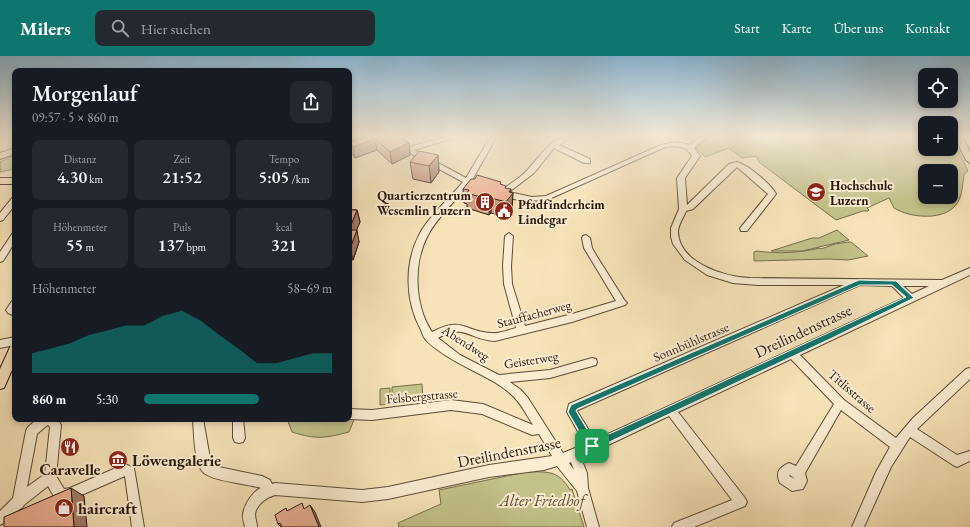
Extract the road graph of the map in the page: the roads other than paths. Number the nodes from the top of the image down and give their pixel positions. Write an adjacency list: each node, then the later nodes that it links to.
1 (423, 158): 10 (street)
2 (481, 158): 10 (street, Abendweg)
3 (541, 158): 13 (street)
4 (581, 158): 7 (street)
5 (637, 158): 13 (street)
6 (695, 158): 15 (street)
7 (587, 161)
8 (0, 181): 9 (main road)
9 (12, 181)
10 (467, 182): 11 (street); 28 (street, Abendweg)
11 (480, 186)
12 (493, 190): 13 (street)
13 (503, 193)
14 (12, 204): 16 (street)
15 (683, 209): 17 (street); 24 (street, Dreilindenstrasse)
16 (0, 218)
17 (744, 229)
18 (509, 236): 27 (street)
19 (586, 238): 27 (street, Stauffacherweg)
20 (12, 241): 21 (street)
21 (0, 259)
22 (970, 271): 25 (street)
23 (894, 282): 24 (street, Dreilindenstrasse); 25 (street, Dreilindenstrasse); 26 (street)
24 (859, 283): 47 (street, Sonnbühlstrasse)
25 (944, 283): 26 (street, Dreilindenstrasse)
26 (910, 298): 31 (street, Dreilindenstrasse)
27 (521, 330): 28 (street, Stauffacherweg)
28 (430, 338): 35 (street, Abendweg)
29 (12, 342): 30 (street)
30 (0, 344)
31 (792, 353): 37 (street, Titlisstrasse); 38 (street, Dreilindenstrasse)
32 (12, 355): 36 (main road)
33 (592, 362): 35 (street, Geisterweg)
34 (970, 372): 45 (street)
35 (498, 380): 44 (street, Abendweg)
36 (0, 384)
37 (840, 403): 48 (street, Titlisstrasse); 52 (street)
38 (670, 410): 47 (street, Dreilindenstrasse); 64 (street)
39 (352, 414): 44 (street, Felsbergstrasse)
40 (44, 422): 57 (street)
41 (54, 422): 53 (street)
42 (198, 422): 55 (street)
43 (238, 422): 46 (street)
44 (542, 429): 51 (street, Abendweg)
45 (909, 430): 48 (street); 50 (street)
46 (240, 438)
47 (592, 446): 49 (street, Dreilindenstrasse)
48 (898, 446): 65 (street)
49 (574, 455): 51 (street, Dreilindenstrasse); 54 (street, Abendweg)
50 (970, 456)
51 (560, 460): 54 (street, Abendweg); 55 (street, Dreilindenstrasse)
52 (798, 473)
53 (50, 477): 56 (street); 57 (street)
54 (582, 488): 63 (street, Abendweg)
55 (269, 491): 62 (street)
56 (70, 494): 58 (street); 61 (street)
57 (19, 496): 59 (street); 60 (street)
58 (50, 504)
59 (22, 516)
60 (0, 519)
61 (138, 527)
62 (251, 527)
63 (593, 527)
64 (678, 527)
65 (858, 527)

